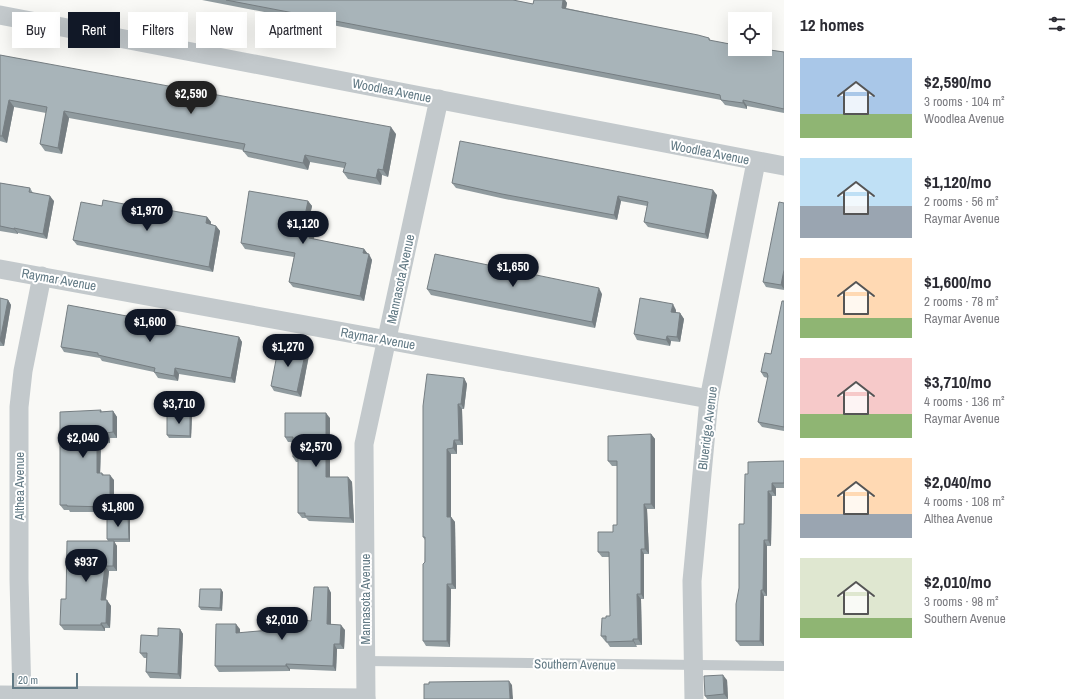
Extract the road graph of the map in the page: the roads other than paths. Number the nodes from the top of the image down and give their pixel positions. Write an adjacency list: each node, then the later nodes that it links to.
1 (0, 15): 2 (street, Woodlea Avenue)
2 (439, 99): 3 (street, Woodlea Avenue); 7 (street, Mannasota Avenue)
3 (756, 162): 4 (street, Woodlea Avenue); 8 (street, Blueridge Avenue)
4 (784, 166)
5 (0, 269): 6 (street, Raymar Avenue)
6 (42, 276): 7 (street, Raymar Avenue); 13 (street, Althea Avenue)
7 (387, 339): 8 (street, Raymar Avenue); 9 (street, Mannasota Avenue)
8 (709, 399): 10 (street, Blueridge Avenue)
9 (366, 661): 10 (lane, Southern Avenue); 14 (street, Mannasota Avenue)
10 (692, 666): 11 (lane, Southern Avenue); 15 (street, Blueridge Avenue)
11 (784, 666)
12 (0, 695): 13 (street)
13 (22, 697): 14 (street)
14 (366, 698)
15 (694, 699)

